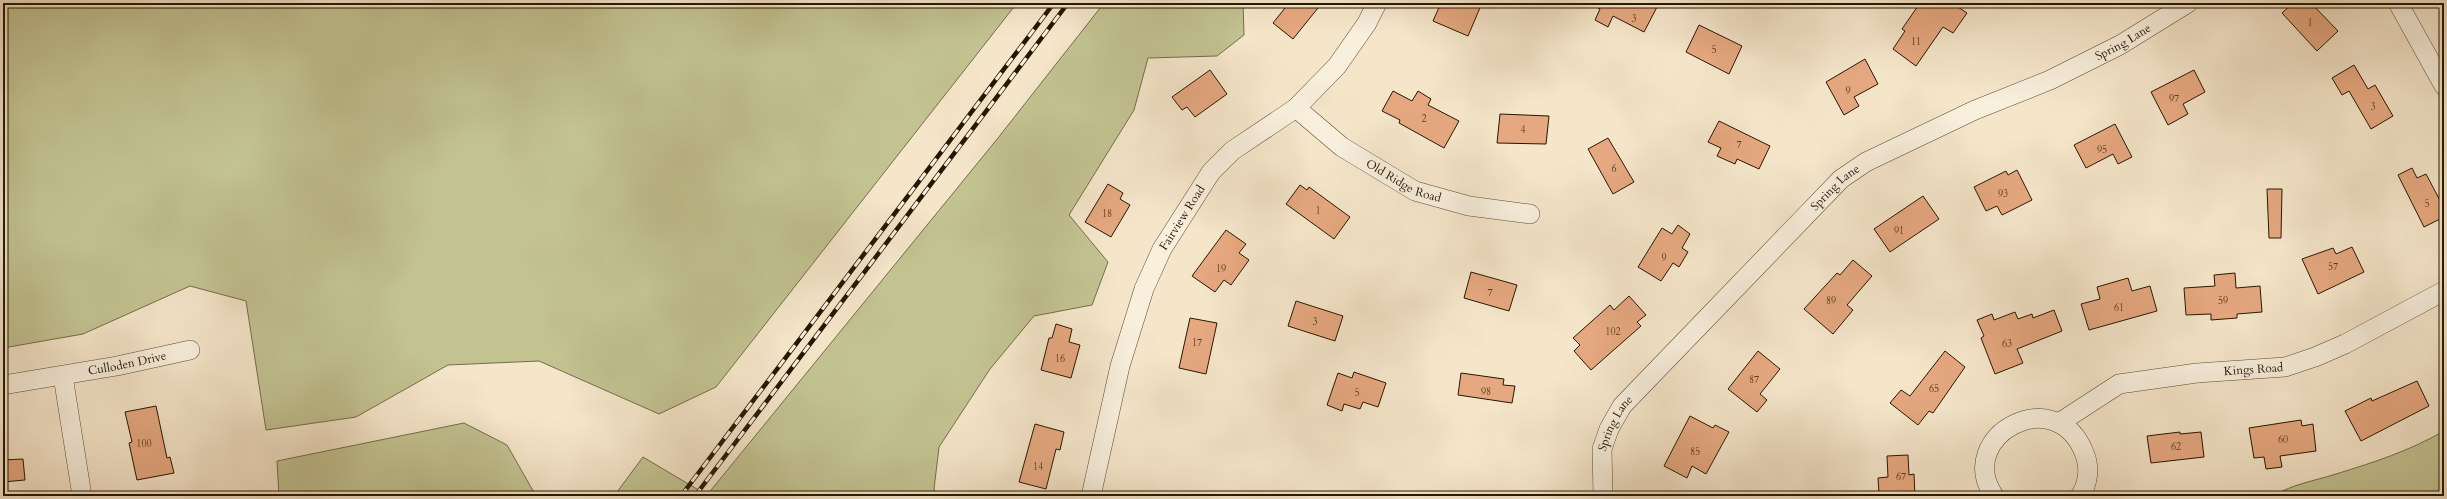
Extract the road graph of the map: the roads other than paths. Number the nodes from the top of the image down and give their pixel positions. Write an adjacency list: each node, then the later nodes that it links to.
1 (1377, 3): 5 (street, Fairview Road)
2 (2188, 3): 14 (street, Spring Lane)
3 (2398, 3): 4 (street)
4 (2444, 86)
5 (1296, 108): 6 (street, Old Ridge Road); 13 (street, Fairview Road)
6 (1530, 214)
7 (2444, 291): 11 (street, Kings Road)
8 (190, 350): 9 (street, Culloden Drive)
9 (63, 376): 10 (street, Culloden Drive); 12 (street)
10 (3, 385)
11 (2058, 423): 15 (street); 16 (street)
12 (82, 496)
13 (1091, 496)
14 (1603, 496)
15 (1994, 496)
16 (2080, 496)

